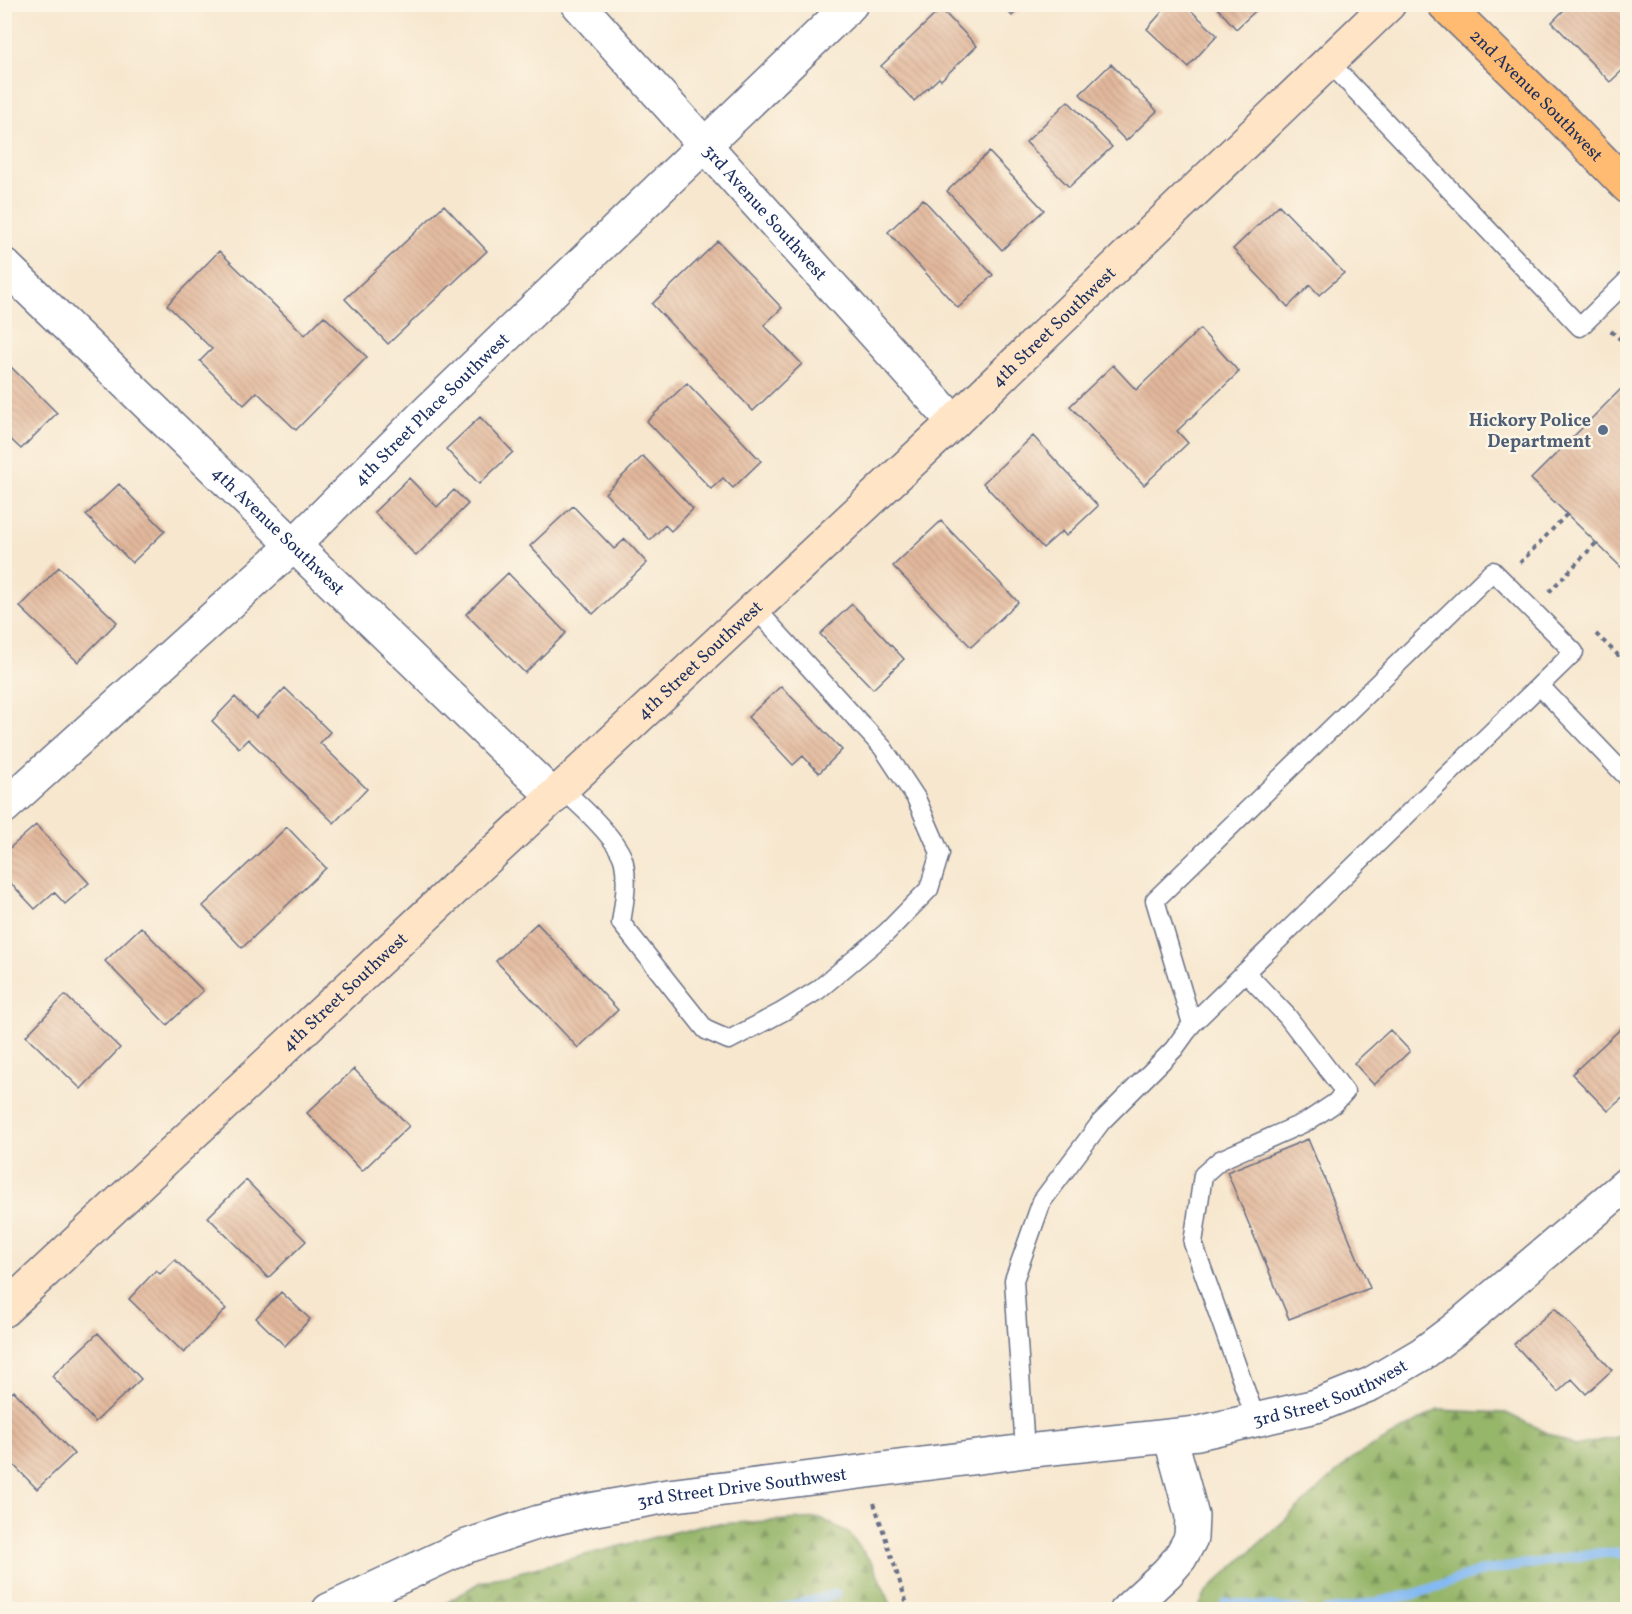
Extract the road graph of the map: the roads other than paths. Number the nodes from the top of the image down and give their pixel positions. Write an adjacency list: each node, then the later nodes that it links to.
1 (578, 4): 6 (street, 3rd Avenue Southwest)
2 (851, 4): 6 (street, 4th Street Place Southwest)
3 (1389, 4): 5 (main road, 4th Street Southwest)
4 (1444, 4): 7 (main road, 2nd Avenue Southwest)
5 (1329, 62): 9 (lane); 10 (main road, 4th Street Southwest)
6 (704, 144): 10 (street, 3rd Avenue Southwest); 11 (street, 4th Street Place Southwest)
7 (1628, 187)
8 (4, 265): 11 (street, 4th Avenue Southwest)
9 (1628, 280)
10 (954, 422): 12 (main road, 4th Street Southwest)
11 (294, 545): 15 (street, 4th Avenue Southwest); 16 (street, 4th Street Place Southwest)
12 (756, 608): 15 (main road, 4th Street Southwest); 15 (lane)
13 (1540, 686): 14 (lane); 17 (lane); 18 (lane)
14 (1628, 778)
15 (558, 793): 20 (main road, 4th Street Southwest)
16 (4, 807)
17 (1245, 972): 18 (lane); 21 (lane)
18 (1192, 1024): 23 (lane)
19 (1628, 1183): 21 (street, 3rd Street Southwest)
20 (4, 1310)
21 (1256, 1420): 22 (street, 3rd Street Southwest)
22 (1170, 1436): 23 (street, 3rd Street Drive Southwest); 25 (street)
23 (1025, 1451): 24 (street, 3rd Street Drive Southwest)
24 (329, 1610)
25 (1127, 1610)

